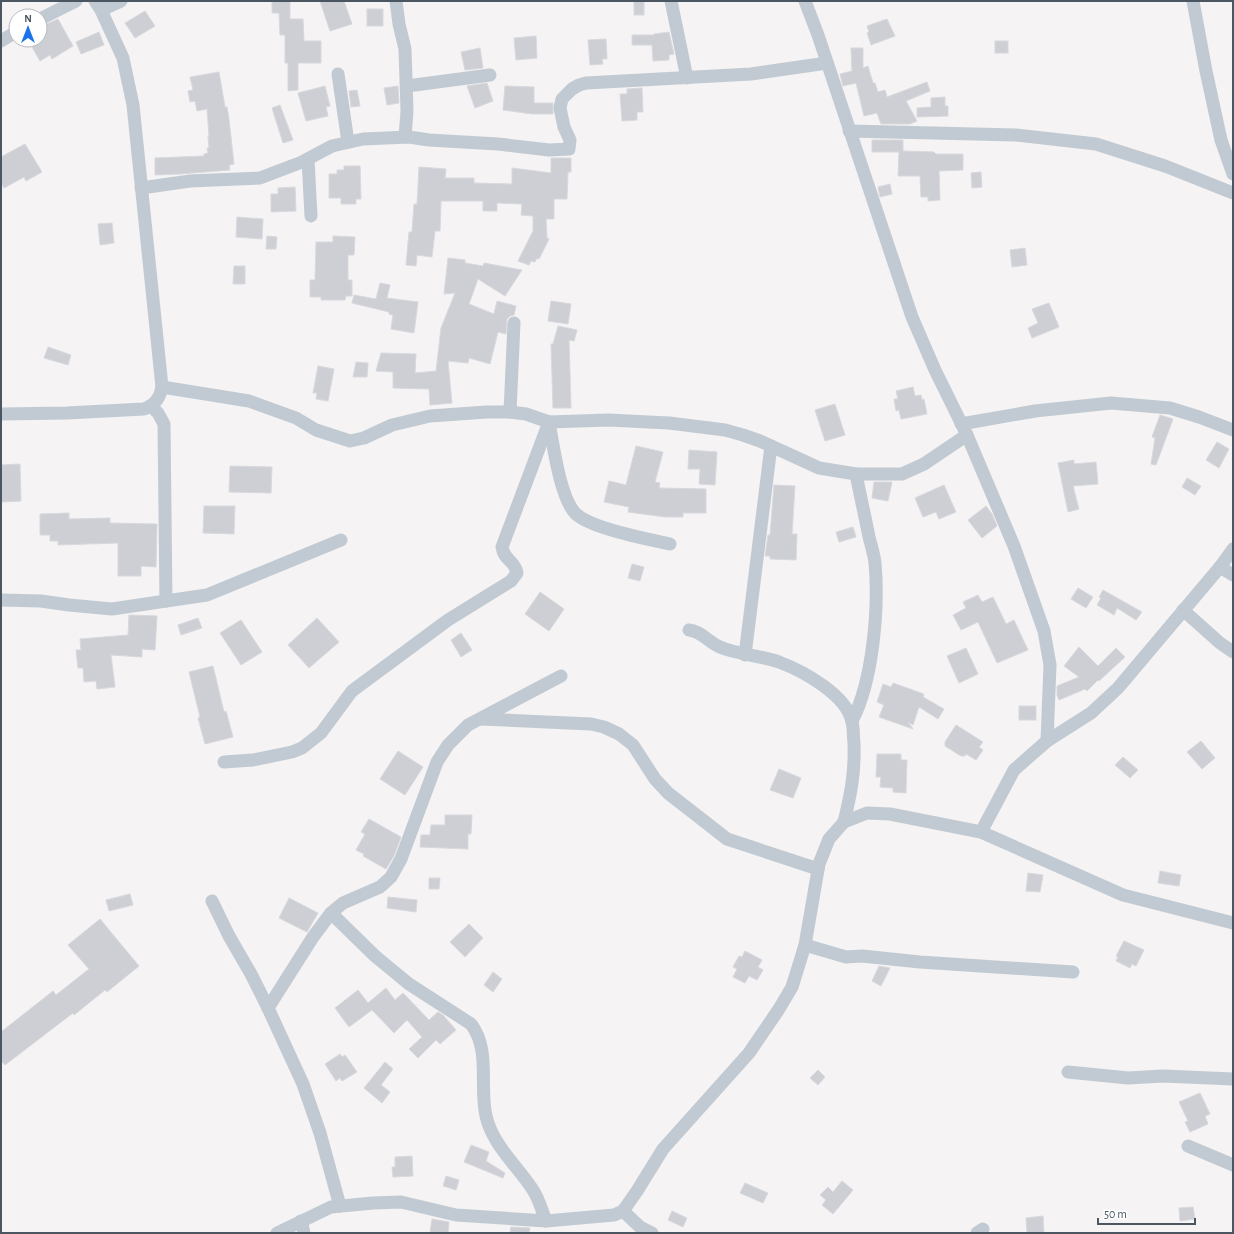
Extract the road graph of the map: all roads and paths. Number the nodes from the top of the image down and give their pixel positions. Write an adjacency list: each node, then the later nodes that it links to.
1 (76, 1): 8 (street)
2 (121, 1): 7 (street)
3 (396, 1): 13 (street)
4 (671, 1): 12 (street)
5 (805, 1): 9 (street)
6 (1193, 1): 18 (street)
7 (98, 5): 19 (street)
8 (48, 15)
9 (827, 63): 12 (street); 14 (street)
10 (338, 74): 16 (street)
11 (490, 75): 13 (street)
12 (687, 78): 15 (street)
13 (407, 86): 15 (street)
14 (849, 132): 20 (street); 28 (street)
15 (405, 138): 16 (street)
16 (348, 142): 17 (street)
17 (308, 159): 19 (street); 21 (street)
18 (1233, 174)
19 (141, 188): 23 (street)
20 (1233, 193)
21 (311, 216)
22 (514, 323): 25 (street)
23 (162, 387): 24 (street); 25 (street)
24 (151, 406): 26 (street); 38 (street)
25 (510, 412): 27 (street)
26 (1, 414)
27 (549, 422): 30 (street); 33 (street); 47 (street)
28 (964, 429): 29 (street); 31 (street); 46 (street)
29 (1233, 430)
30 (771, 446): 31 (street); 42 (street)
31 (856, 474): 45 (street)
32 (341, 540): 38 (street)
33 (670, 544)
34 (1233, 549): 35 (street)
35 (1220, 567): 36 (street); 39 (street)
36 (1233, 575)
37 (1, 600): 38 (street)
38 (166, 600)
39 (1183, 610): 41 (street); 46 (street)
40 (689, 630): 42 (street)
41 (1233, 652)
42 (745, 655): 45 (street)
43 (561, 676): 44 (street)
44 (480, 719): 50 (street); 52 (street)
45 (852, 721): 48 (street)
46 (1047, 741): 49 (street)
47 (224, 762)
48 (844, 822): 49 (street); 50 (street)
49 (982, 832): 53 (street)
50 (818, 869): 54 (street)
51 (212, 901): 56 (street)
52 (331, 913): 56 (street); 63 (street)
53 (1233, 923)
54 (805, 945): 55 (street); 62 (street)
55 (1073, 972)
56 (268, 1008): 61 (street)
57 (1068, 1072): 58 (street)
58 (1233, 1079)
59 (1188, 1146): 60 (street)
60 (1233, 1165)
61 (340, 1206): 63 (street); 64 (street)
62 (623, 1211): 63 (street); 66 (street)
63 (546, 1221)
64 (303, 1227): 65 (street)
65 (277, 1233)
66 (652, 1233)

